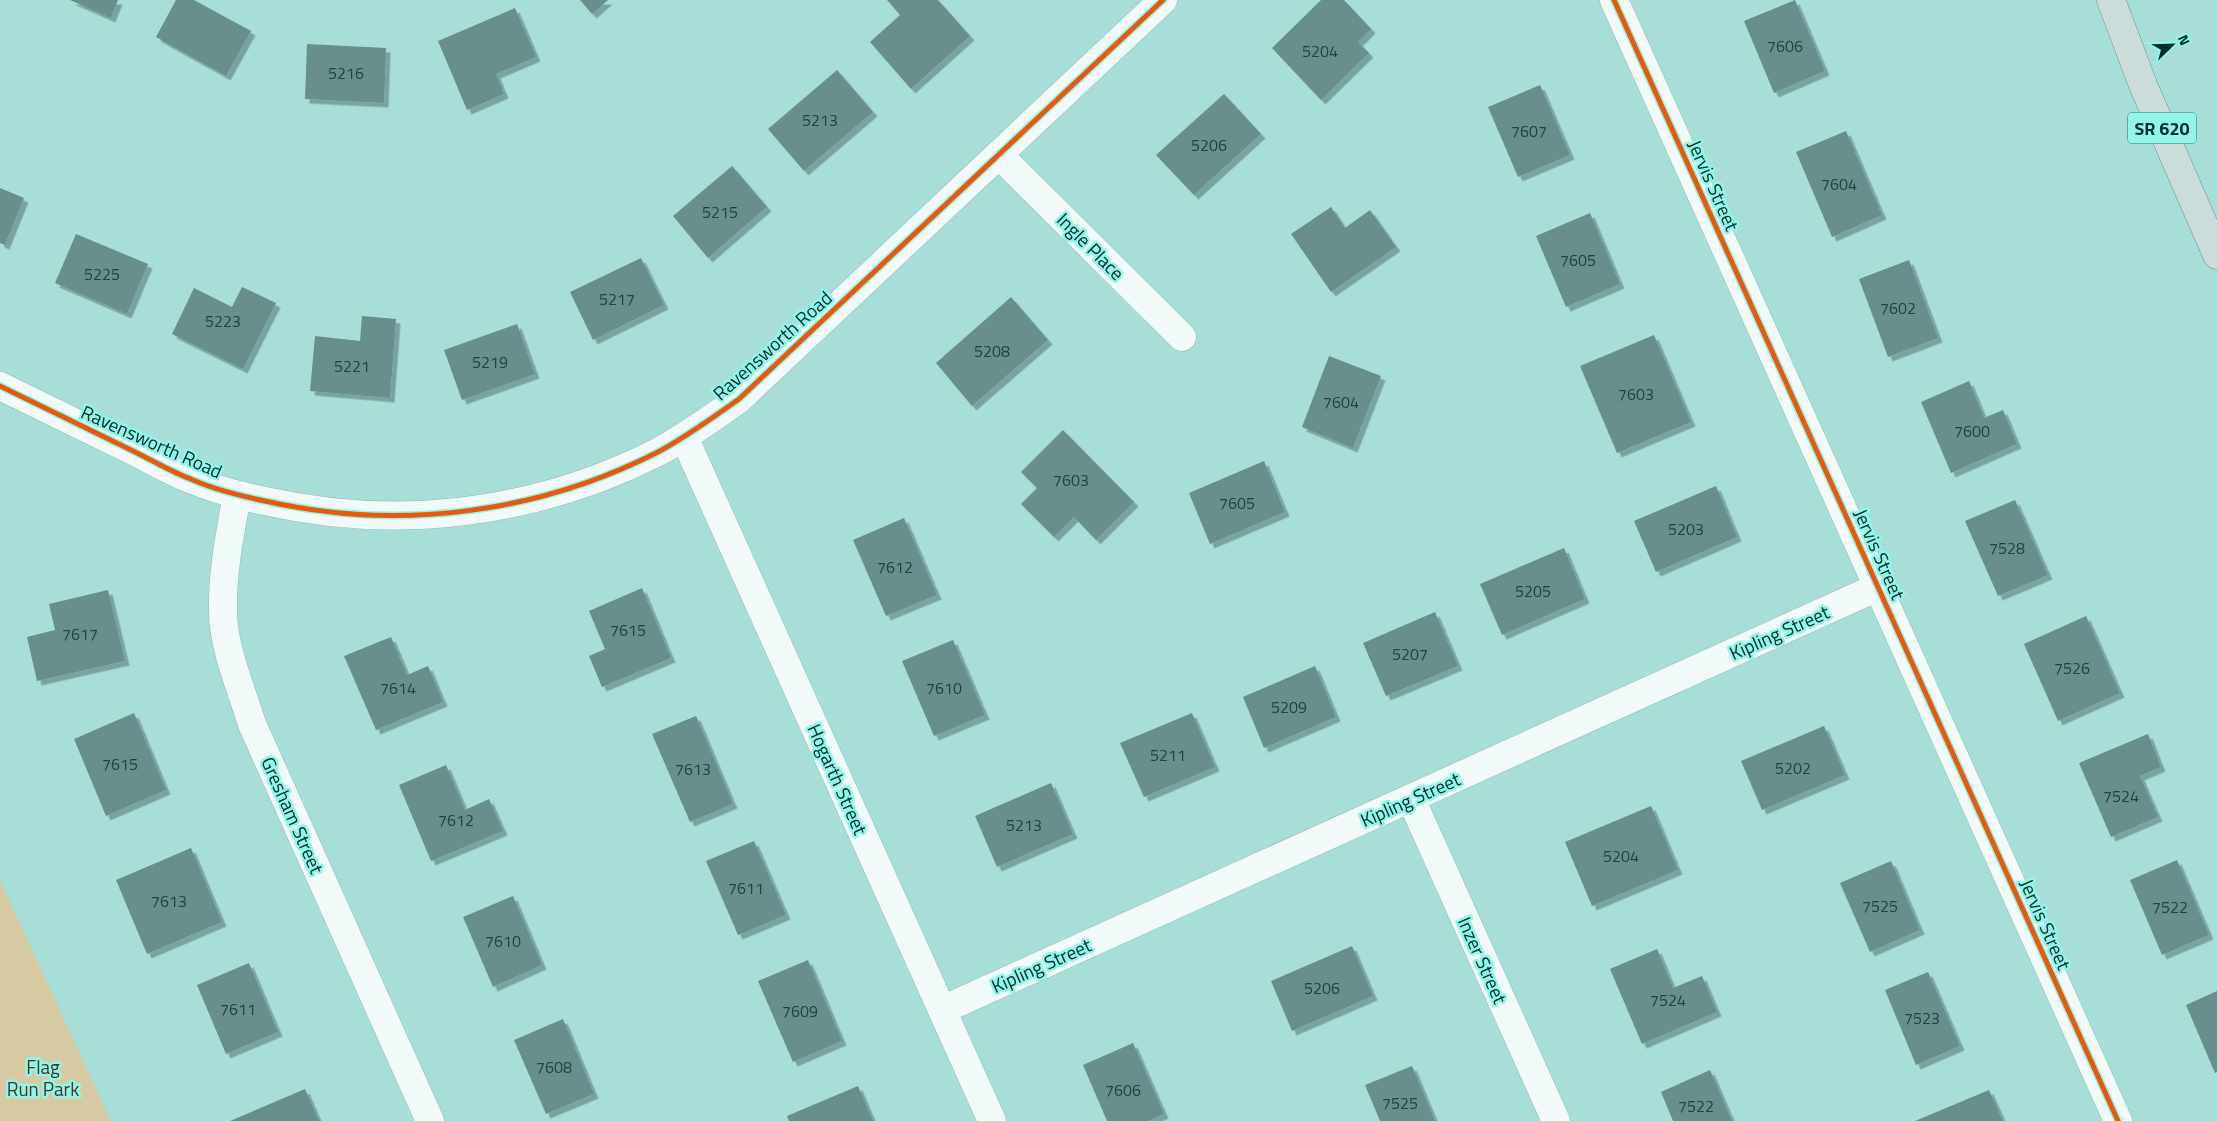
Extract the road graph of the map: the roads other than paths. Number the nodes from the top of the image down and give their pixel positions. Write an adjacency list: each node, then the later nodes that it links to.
1 (1163, 0): 4 (street, Ravensworth Road)
2 (1614, 0): 10 (street, Jervis Street)
3 (2111, 0): 5 (main road, SR 620)
4 (999, 155): 6 (street, Ingle Place); 8 (street, Ravensworth Road)
5 (2217, 255)
6 (1182, 337)
7 (0, 386): 9 (street, Ravensworth Road)
8 (684, 437): 9 (street, Ravensworth Road); 12 (street, Hogarth Street)
9 (237, 495): 13 (street, Gresham Street)
10 (1878, 587): 11 (street, Kipling Street); 16 (street, Jervis Street)
11 (1411, 799): 12 (street, Kipling Street); 15 (street, Inzer Street)
12 (942, 1010): 14 (street, Hogarth Street)
13 (430, 1121)
14 (992, 1121)
15 (1556, 1121)
16 (2118, 1121)

